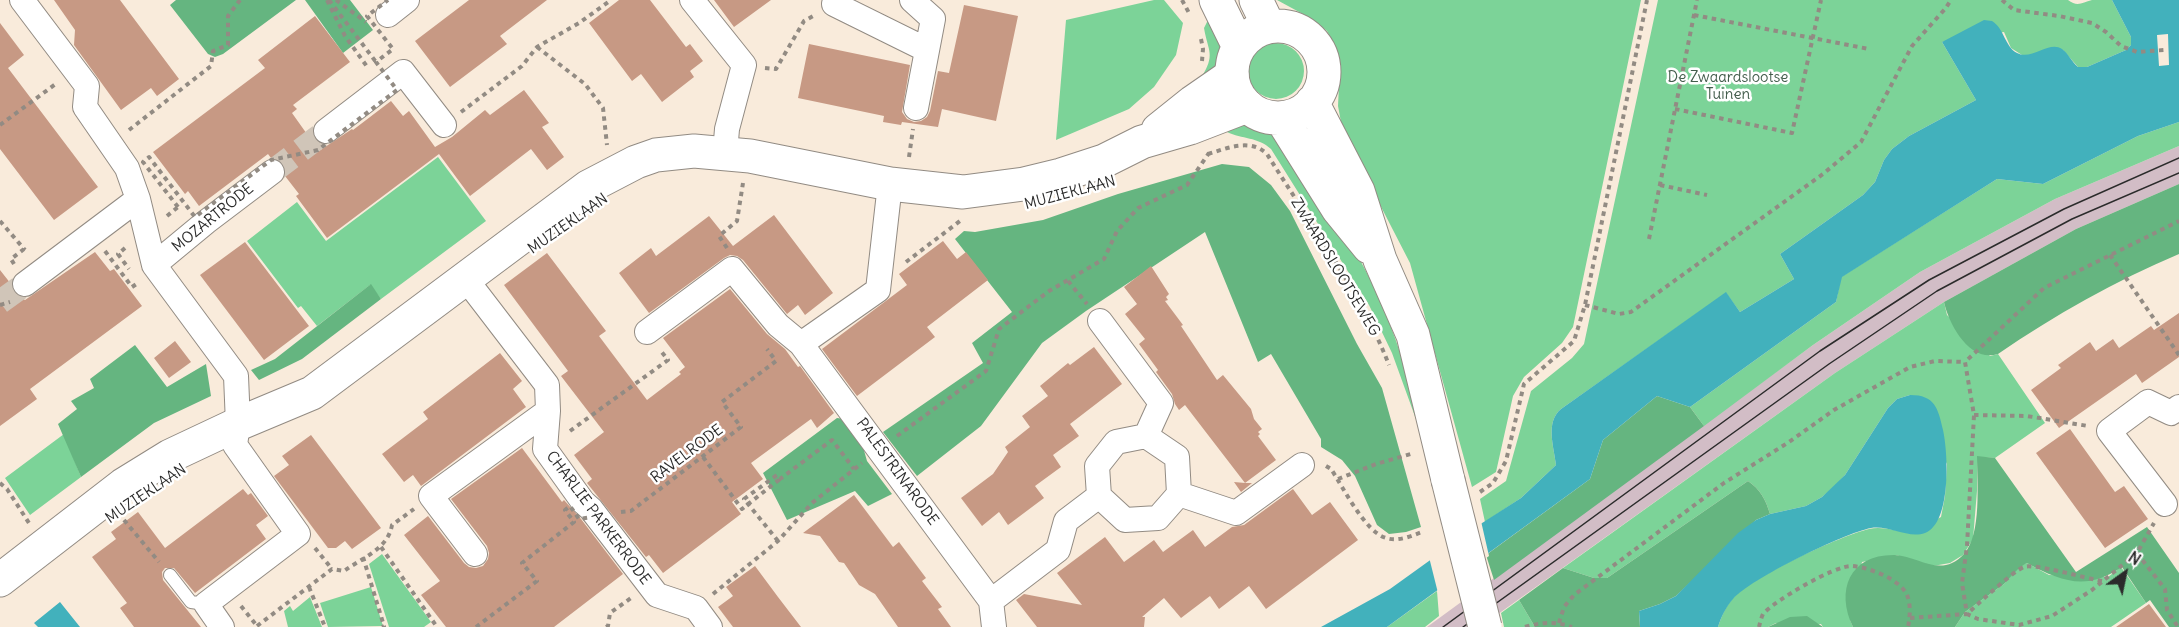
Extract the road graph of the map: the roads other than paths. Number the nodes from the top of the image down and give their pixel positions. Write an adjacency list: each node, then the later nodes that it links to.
1 (22, 0): 21 (street)
2 (407, 0): 7 (street)
3 (692, 0): 18 (street)
4 (912, 0): 9 (street)
5 (1216, 0): 10 (street)
6 (836, 2): 9 (street)
7 (388, 8)
8 (1263, 13): 10 (street); 11 (street)
9 (927, 50): 13 (street)
10 (1235, 61): 12 (street); 17 (street, MUZIEKLAAN)
11 (1312, 102): 14 (street); 22 (street)
12 (1247, 106): 14 (street); 17 (street, MUZIEKLAAN)
13 (916, 108)
14 (1281, 118): 22 (street)
15 (444, 125): 16 (street)
16 (326, 131)
17 (1142, 142): 20 (street, MUZIEKLAAN)
18 (735, 162): 20 (street, MUZIEKLAAN); 25 (street, MUZIEKLAAN)
19 (272, 172): 23 (street, MOZARTRODE)
20 (899, 174): 28 (street)
21 (138, 199): 23 (street); 24 (street)
22 (1380, 260): 45 (street, bridge)
23 (154, 265): 31 (street)
24 (33, 277)
25 (465, 279): 30 (street, CHARLIE PARKERRODE); 31 (street, MUZIEKLAAN)
26 (1100, 321): 32 (street)
27 (647, 332): 28 (street, PALESTRINARODE)
28 (801, 344): 40 (street, PALESTRINARODE)
29 (2179, 407): 36 (street)
30 (548, 411): 37 (street); 43 (street, CHARLIE PARKERRODE)
31 (238, 424): 39 (street, MUZIEKLAAN); 41 (street)
32 (1146, 436): 34 (street); 35 (street)
33 (1302, 465): 34 (street)
34 (1179, 494): 35 (street)
35 (1099, 496): 40 (street)
36 (2165, 504)
37 (475, 554)
38 (170, 575): 41 (lane)
39 (0, 580)
40 (992, 601): 44 (street)
41 (206, 604): 42 (street)
42 (222, 627)
43 (710, 627)
44 (994, 627)
45 (1485, 627)

